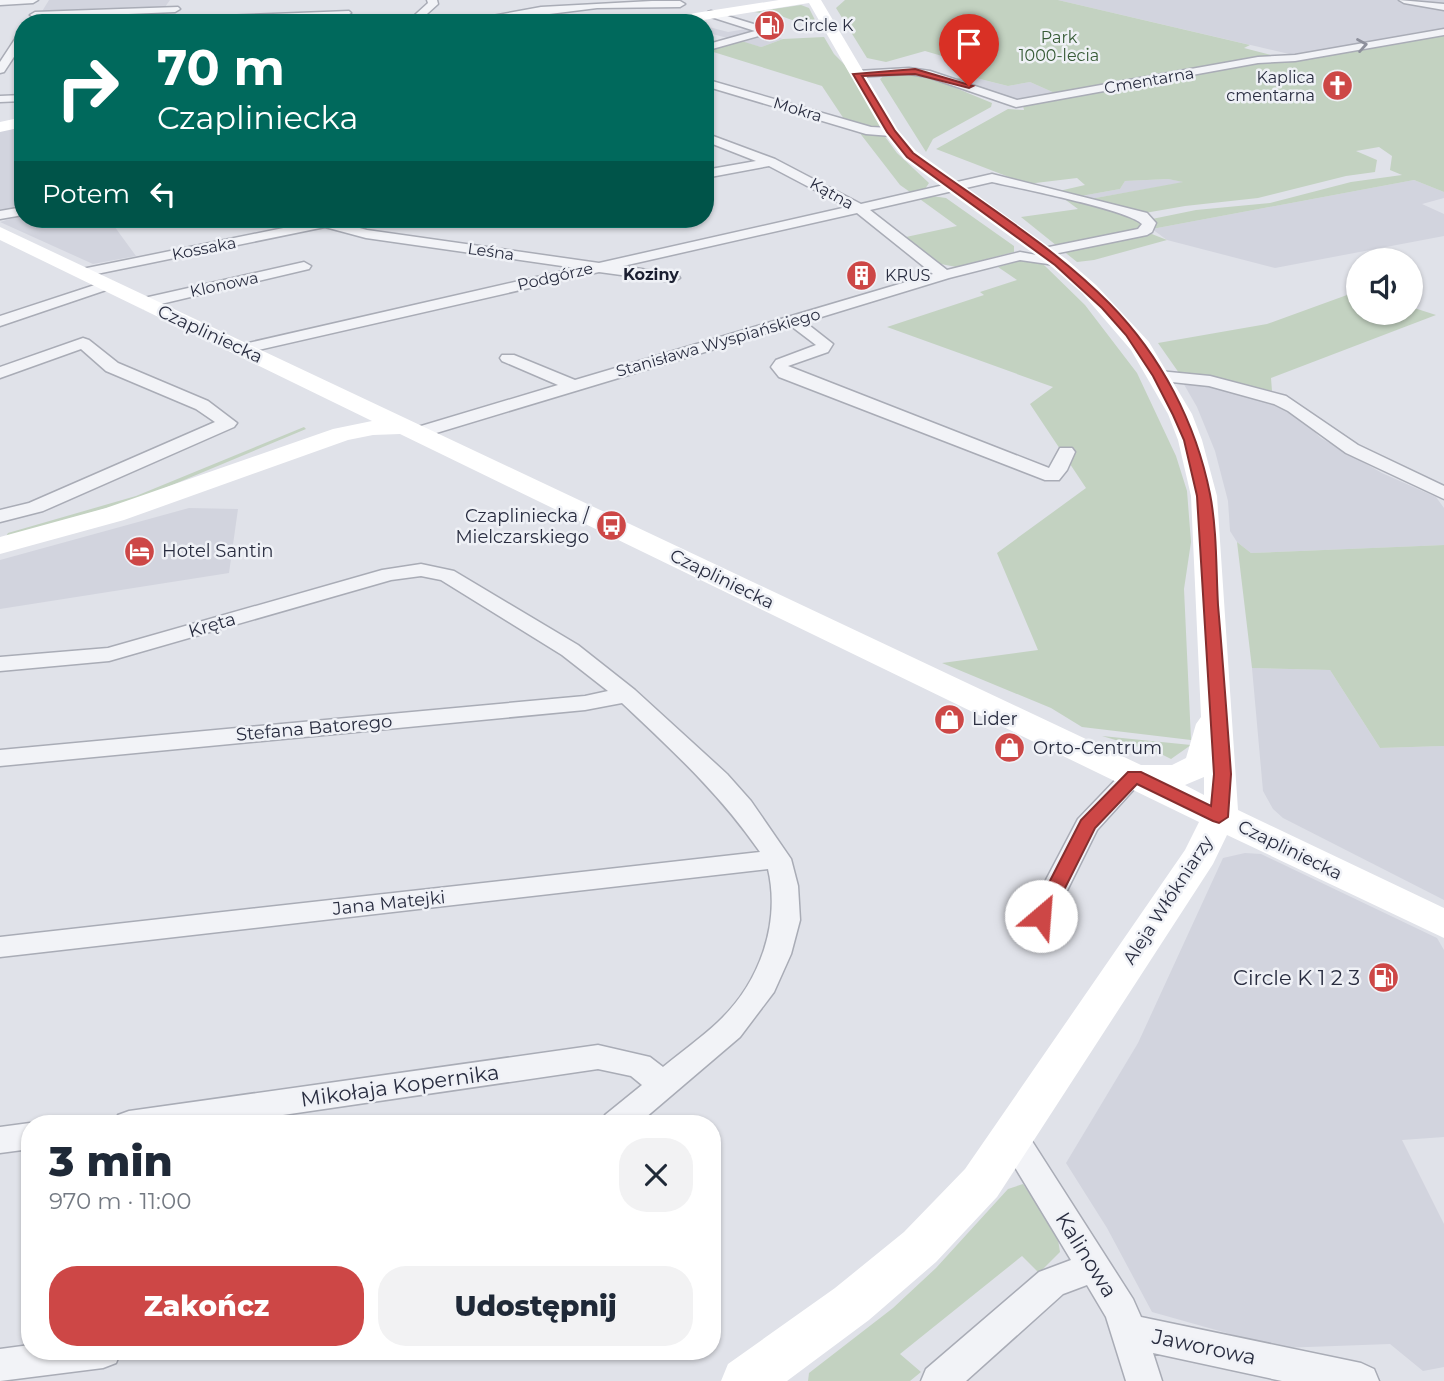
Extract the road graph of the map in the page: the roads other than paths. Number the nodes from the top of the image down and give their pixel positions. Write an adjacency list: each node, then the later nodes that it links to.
1 (33, 0): 5 (street)
2 (805, 0): 16 (main road)
3 (814, 0): 23 (main road, Aleja Włókniarzy)
4 (1404, 0): 10 (street)
5 (0, 2)
6 (680, 2): 7 (street)
7 (554, 4): 15 (street)
8 (177, 5): 11 (street)
9 (244, 7): 12 (street)
10 (1444, 8)
11 (84, 14)
12 (232, 14)
13 (303, 14): 14 (street)
14 (345, 14)
15 (502, 14)
16 (714, 15)
17 (714, 16): 20 (street)
18 (1444, 32): 23 (street, Cmentarna, one-way to 18)
19 (14, 41): 21 (street)
20 (714, 46)
21 (4, 59): 22 (street)
22 (0, 70)
23 (857, 74): 25 (main road, Aleja Włókniarzy)
24 (714, 85): 25 (street, Mokra)
25 (891, 132): 29 (main road, Aleja Włókniarzy)
26 (714, 140): 27 (street, Kątna)
27 (771, 162): 28 (street); 30 (street, Kątna)
28 (714, 172)
29 (951, 187): 30 (street, Podgórze); 34 (main road, Aleja Włókniarzy); 34 (street, Podgórze)
30 (859, 208): 36 (street, Podgórze); 38 (street, Kątna)
31 (302, 228): 37 (street, Kossaka)
32 (344, 228): 36 (street, Leśna)
33 (0, 233): 37 (main road, Czapliniecka)
34 (1038, 253): 38 (street, Stanisława Wyspiańskiego); 47 (main road, Aleja Włókniarzy)
35 (304, 266): 41 (street, Klonowa)
36 (597, 266): 39 (street, Leśna); 44 (street, Podgórze)
37 (82, 273): 40 (main road, Czapliniecka)
38 (944, 275): 42 (street, Stanisława Wyspiańskiego)
39 (673, 278)
40 (107, 285): 41 (main road, Czapliniecka); 43 (street)
41 (144, 303): 44 (main road, Czapliniecka)
42 (793, 320): 48 (street, Stanisława Wyspiańskiego); 53 (street)
43 (0, 321)
44 (241, 349): 49 (main road, Czapliniecka)
45 (508, 358): 48 (street)
46 (0, 373): 55 (street)
47 (1159, 376): 54 (street); 59 (main road, Aleja Włókniarzy)
48 (572, 385): 52 (street, Stanisława Wyspiańskiego)
49 (342, 398): 50 (main road, Czapliniecka); 51 (main road)
50 (375, 412): 51 (main road); 52 (main road, Czapliniecka)
51 (334, 430): 52 (main road); 56 (main road)
52 (411, 430): 61 (main road, Czapliniecka)
53 (1066, 452)
54 (1444, 493)
55 (0, 516)
56 (0, 546)
57 (0, 664): 58 (street, Kręta)
58 (627, 695): 60 (street, Stefana Batorego); 63 (street)
59 (1217, 705): 61 (main road); 62 (main road, Aleja Włókniarzy)
60 (0, 758)
61 (1135, 776): 62 (main road, Czapliniecka); 64 (street)
62 (1219, 817): 65 (main road, Czapliniecka); 70 (main road, Aleja Włókniarzy)
63 (778, 859): 66 (street, Jana Matejki); 67 (street)
64 (1041, 916)
65 (1444, 924)
66 (0, 947)
67 (664, 1085): 68 (street, Mikołaja Kopernika); 69 (street)
68 (192, 1115)
69 (627, 1115)
70 (1012, 1136): 73 (street, Kalinowa); 77 (main road, Aleja Włókniarzy)
71 (21, 1137): 72 (street)
72 (0, 1140)
73 (1094, 1267): 74 (street, Kalinowa); 78 (street)
74 (1130, 1331): 79 (street, Kalinowa); 80 (street, Jaworowa)
75 (41, 1360): 76 (street)
76 (0, 1366)
77 (746, 1381)
78 (939, 1381)
79 (1144, 1381)
80 (1361, 1381)

